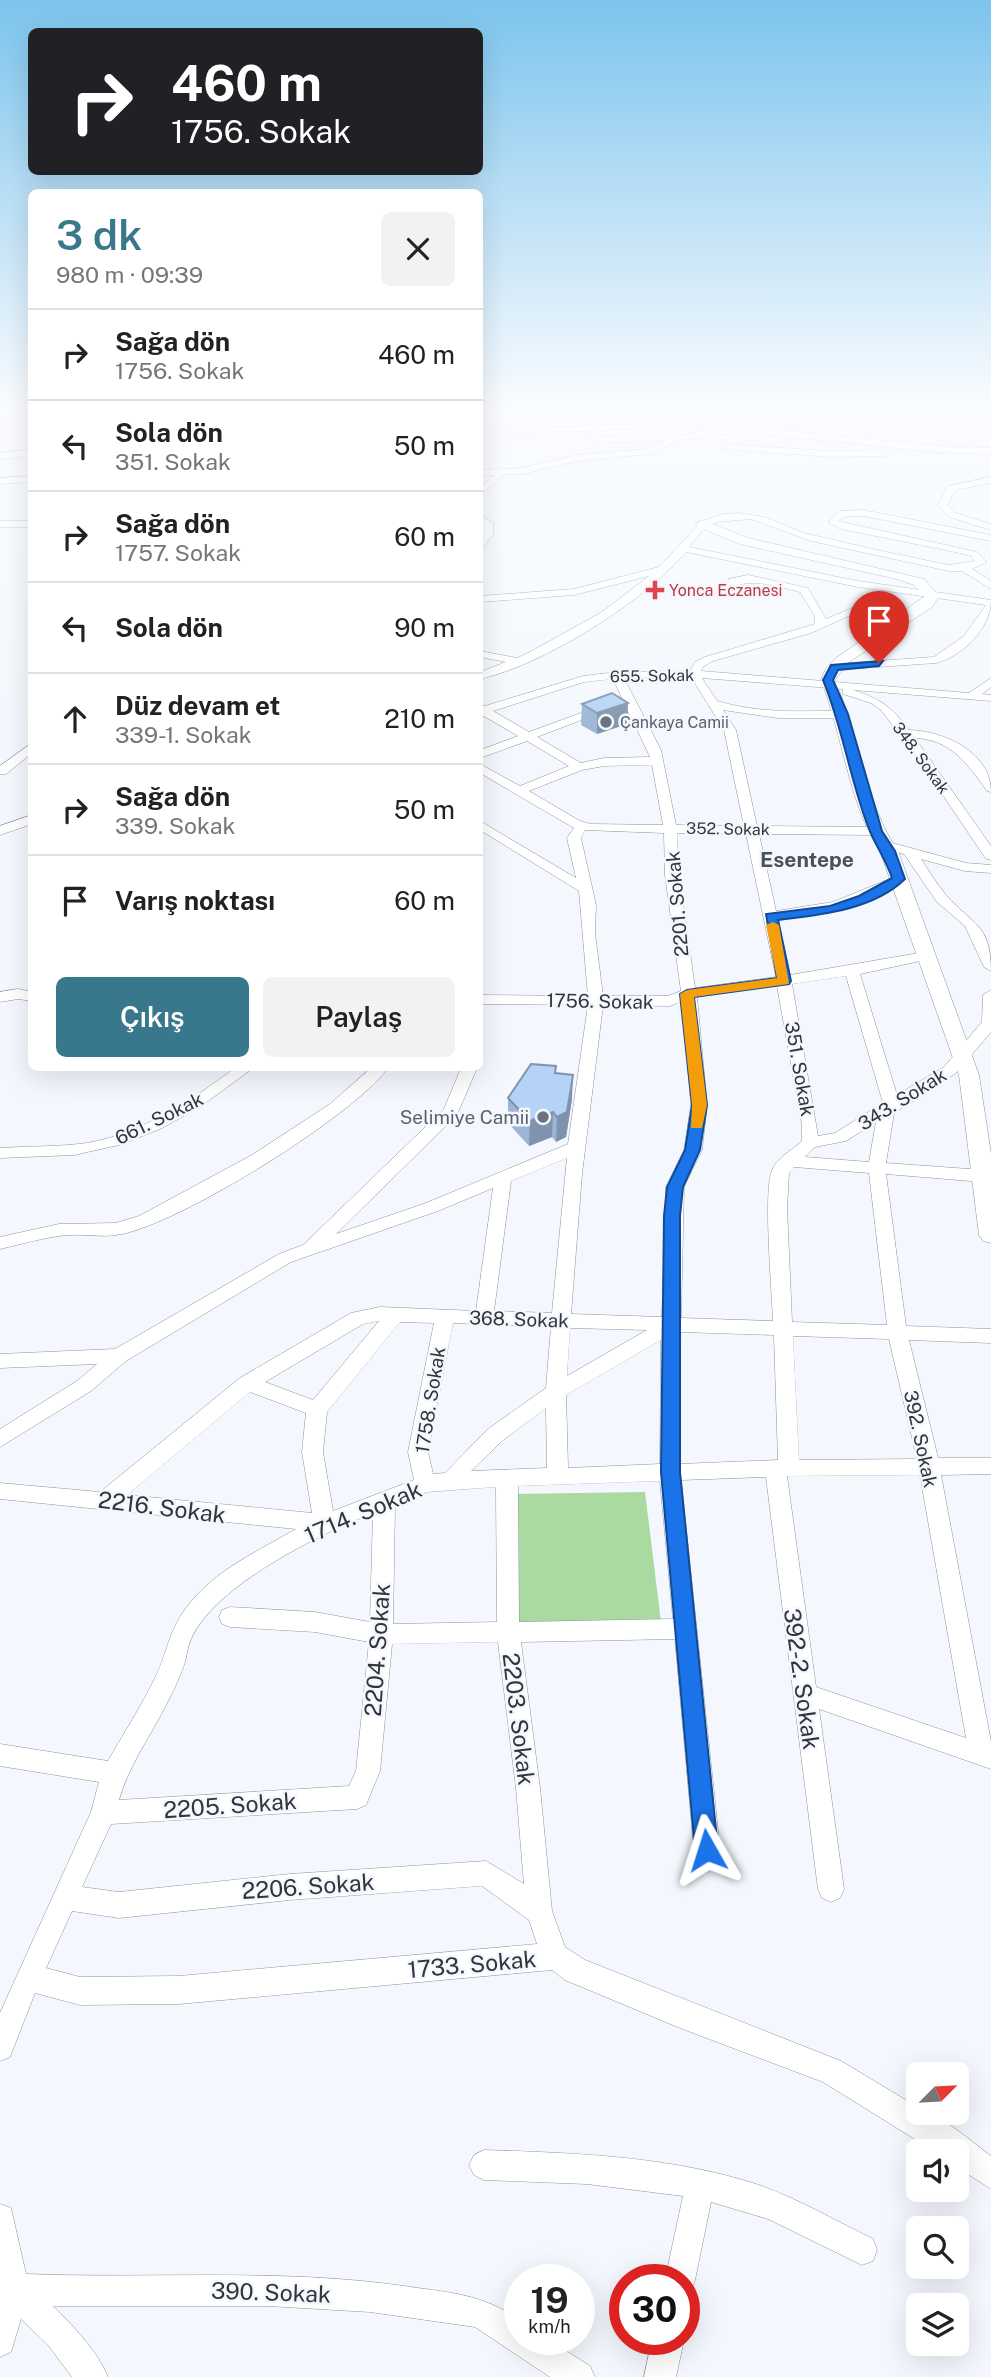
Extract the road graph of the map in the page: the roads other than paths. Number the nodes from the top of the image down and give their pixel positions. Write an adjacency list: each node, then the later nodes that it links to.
1 (738, 517): 9 (street)
2 (758, 517): 15 (street)
3 (837, 517): 14 (street)
4 (883, 517): 11 (street)
5 (958, 517): 10 (street)
6 (483, 520): 12 (street)
7 (0, 524): 8 (street)
8 (28, 524)
9 (702, 524): 13 (street); 21 (street)
10 (991, 527)
11 (991, 538)
12 (483, 541)
13 (684, 549): 16 (street); 17 (street)
14 (986, 559): 15 (street)
15 (964, 568): 20 (street)
16 (663, 569): 22 (street); 27 (street)
17 (809, 575): 19 (street); 21 (street)
18 (732, 586): 19 (street)
19 (792, 586): 25 (street)
20 (991, 586)
21 (932, 596): 23 (street); 28 (street)
22 (483, 599)
23 (991, 604): 28 (street)
24 (866, 606): 25 (street)
25 (821, 626): 29 (street)
26 (483, 655): 27 (street)
27 (520, 662): 30 (street)
28 (834, 667): 33 (street)
29 (694, 674): 31 (street, 655. Sokak); 33 (street, 655. Sokak); 36 (street, 351. Sokak)
30 (483, 675)
31 (617, 675): 35 (street, 2201. Sokak); 37 (street, 655. Sokak)
32 (991, 681): 34 (street)
33 (830, 687): 34 (street); 39 (street); 40 (street, 348. Sokak)
34 (984, 698)
35 (631, 702): 41 (street); 44 (street, 2201. Sokak)
36 (715, 704): 39 (street); 55 (street, 351. Sokak)
37 (483, 709)
38 (483, 711): 41 (street)
39 (842, 714): 57 (street)
40 (904, 734): 49 (street); 59 (street, 348. Sokak)
41 (527, 736): 43 (street); 46 (street)
42 (28, 750): 48 (street)
43 (483, 753)
44 (658, 761): 46 (street); 54 (street, 2201. Sokak)
45 (28, 764): 48 (street)
46 (579, 767): 50 (street)
47 (483, 770): 50 (street)
48 (1, 771)
49 (991, 788)
50 (521, 790): 52 (street)
51 (28, 820): 56 (street)
52 (581, 826): 54 (street, 352. Sokak); 62 (street)
53 (483, 827): 62 (street)
54 (670, 828): 55 (street, 352. Sokak); 68 (street, 2201. Sokak)
55 (751, 829): 57 (street, 352. Sokak); 63 (street, 351. Sokak)
56 (2, 830)
57 (880, 838): 58 (street); 61 (street)
58 (910, 852): 60 (street); 65 (street)
59 (991, 856)
60 (991, 869)
61 (899, 879): 63 (street); 64 (street)
62 (583, 888): 73 (street)
63 (771, 916): 67 (street, 351. Sokak)
64 (925, 956): 66 (street, 1756. Sokak); 75 (street)
65 (991, 967)
66 (852, 971): 67 (street, 1756. Sokak); 79 (street)
67 (784, 981): 68 (street, 1756. Sokak); 80 (street, 351. Sokak)
68 (687, 994): 73 (street, 1756. Sokak); 94 (street, 2201. Sokak)
69 (991, 995): 74 (street, 343. Sokak)
70 (0, 997): 71 (street)
71 (28, 997)
72 (483, 999): 73 (street, 1756. Sokak)
73 (597, 1001): 81 (street)
74 (990, 1023): 75 (street, 343. Sokak)
75 (962, 1057): 79 (street, 343. Sokak); 85 (street)
76 (241, 1071): 82 (street, 661. Sokak)
77 (377, 1071): 88 (street)
78 (468, 1071): 89 (street)
79 (889, 1110): 80 (street, 343. Sokak); 84 (street, 392. Sokak)
80 (810, 1143): 83 (street, 351. Sokak)
81 (578, 1147): 86 (street); 93 (street)
82 (0, 1153)
83 (788, 1161): 84 (street); 95 (street)
84 (877, 1168): 85 (street); 96 (street, 392. Sokak)
85 (986, 1169): 87 (street)
86 (503, 1177): 89 (street); 92 (street)
87 (991, 1235)
88 (0, 1243)
89 (309, 1249): 98 (street)
90 (396, 1314): 91 (street, 368. Sokak); 100 (street, 368. Sokak); 102 (street)
91 (445, 1316): 92 (street, 368. Sokak); 111 (street, 1758. Sokak)
92 (484, 1318): 93 (street, 368. Sokak)
93 (561, 1320): 94 (street, 368. Sokak); 101 (street)
94 (672, 1325): 95 (street, 368. Sokak); 101 (street); 107 (street, 2201. Sokak)
95 (782, 1326): 96 (street, 368. Sokak); 106 (street)
96 (897, 1331): 97 (street, 368. Sokak); 104 (street, 392. Sokak)
97 (991, 1336)
98 (119, 1356): 99 (street); 103 (street)
99 (0, 1361)
100 (247, 1383): 102 (street); 113 (street, 368. Sokak)
101 (556, 1393): 109 (street); 110 (street)
102 (317, 1409): 115 (street)
103 (0, 1439)
104 (929, 1465): 105 (street, 1714. Sokak); 106 (street, 1714. Sokak); 122 (street, 392. Sokak)
105 (991, 1466)
106 (782, 1468): 107 (street, 1714. Sokak); 120 (street, 392-2. Sokak)
107 (670, 1472): 109 (street, 1714. Sokak); 117 (street, 2201. Sokak)
108 (507, 1478): 109 (street, 1714. Sokak); 110 (street, 1714. Sokak); 118 (street, 2203. Sokak)
109 (558, 1478)
110 (451, 1480): 111 (street, 1714. Sokak)
111 (425, 1484): 114 (street, 1714. Sokak)
112 (0, 1491): 113 (street, 2216. Sokak)
113 (106, 1500): 115 (street, 2216. Sokak)
114 (384, 1501): 115 (street, 1714. Sokak); 119 (street, 2204. Sokak)
115 (325, 1523): 123 (street, 1714. Sokak)
116 (230, 1617): 119 (street)
117 (685, 1629): 118 (street); 126 (street, 2201. Sokak)
118 (508, 1633): 119 (street); 129 (street, 2203. Sokak)
119 (381, 1634): 124 (street, 2204. Sokak)
120 (803, 1693): 122 (street); 127 (street, 392-2. Sokak)
121 (0, 1755): 123 (street)
122 (986, 1756)
123 (114, 1773): 125 (street, 1714. Sokak)
124 (357, 1797): 125 (street, 2205. Sokak)
125 (103, 1813): 128 (street, 1714. Sokak)
126 (707, 1850)
127 (831, 1889)
128 (65, 1897): 129 (street, 2206. Sokak); 131 (street, 1714. Sokak)
129 (539, 1911): 130 (street, 2203. Sokak)
130 (555, 1956): 131 (street, 1733. Sokak); 134 (street, 1733. Sokak)
131 (28, 1977): 132 (street, 1714. Sokak)
132 (0, 2047)
133 (484, 2165): 135 (street)
134 (991, 2174)
135 (700, 2185): 137 (street); 138 (street)
136 (0, 2219): 139 (street)
137 (862, 2250)
138 (683, 2264)
139 (13, 2289): 140 (street, 390. Sokak); 141 (street); 144 (street)
140 (504, 2328)
141 (0, 2341)
142 (545, 2355): 145 (street, 390. Sokak)
143 (665, 2355): 146 (street)
144 (92, 2377)
145 (579, 2377)
146 (660, 2377)

